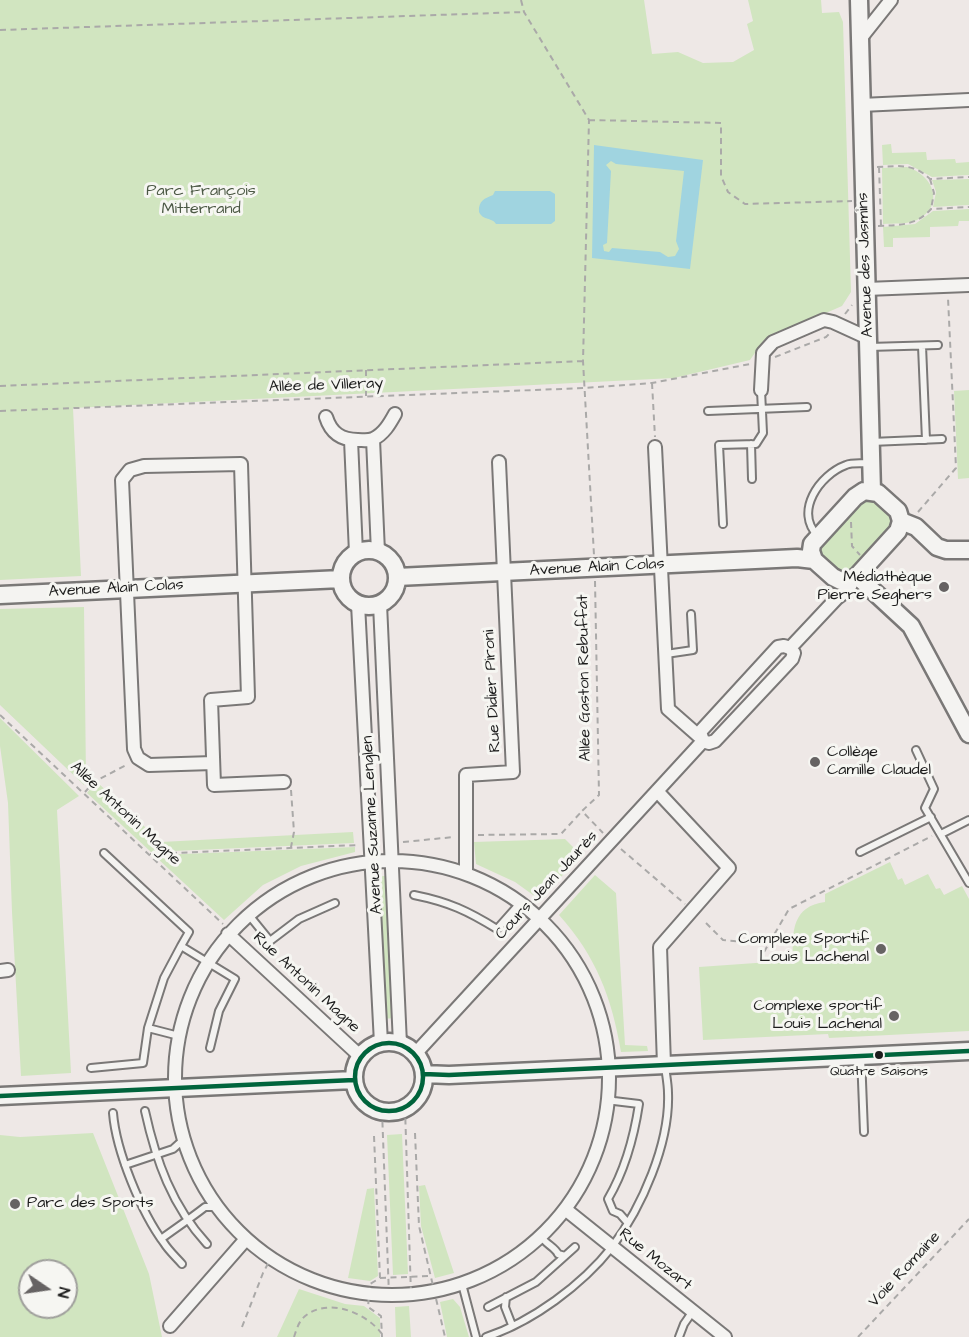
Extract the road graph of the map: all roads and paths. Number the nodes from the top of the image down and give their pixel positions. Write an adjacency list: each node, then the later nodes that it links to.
1 (521, 0): 4 (path)
2 (859, 0): 6 (street, Avenue des Jasmins)
3 (891, 0): 6 (street)
4 (524, 12): 5 (path); 9 (path)
5 (0, 30)
6 (860, 39): 8 (street, Avenue des Jasmins)
7 (969, 100): 8 (street)
8 (861, 105): 10 (street, Avenue des Jasmins)
9 (589, 120): 13 (path); 23 (path, Allée Gaston Rebuffat)
10 (871, 167): 12 (path); 13 (street, Avenue des Jasmins); 16 (path)
11 (969, 177): 12 (path)
12 (930, 179): 15 (path)
13 (864, 201): 16 (street, Avenue des Jasmins)
14 (969, 207): 15 (path)
15 (931, 209): 16 (path)
16 (873, 226): 19 (street, Avenue des Jasmins)
17 (969, 285): 18 (street)
18 (947, 286): 19 (street); 49 (path)
19 (866, 289): 20 (street, Avenue des Jasmins)
20 (868, 342): 21 (lane); 24 (street); 41 (street, Avenue des Jasmins)
21 (922, 345): 22 (lane); 40 (lane)
22 (938, 345)
23 (583, 361): 25 (path); 28 (path, Allée Gaston Rebuffat)
24 (761, 362): 26 (path, Allée de Villeray); 29 (street)
25 (366, 370): 27 (path); 30 (path)
26 (652, 383): 28 (path, Allée de Villeray); 43 (path)
27 (0, 386)
28 (585, 388): 30 (path, Allée de Villeray); 57 (path, Allée Gaston Rebuffat)
29 (761, 390): 32 (lane)
30 (366, 396): 33 (path, Allée de Villeray)
31 (807, 407): 32 (lane)
32 (762, 409): 34 (lane); 42 (lane)
33 (0, 411)
34 (708, 411)
35 (395, 414): 37 (street)
36 (326, 417): 39 (street)
37 (373, 439): 39 (street); 53 (street)
38 (942, 439): 40 (lane)
39 (351, 440): 54 (street)
40 (926, 440): 41 (lane)
41 (870, 442): 45 (street, Avenue des Jasmins)
42 (751, 444): 46 (lane); 50 (lane)
43 (655, 447): 56 (street)
44 (499, 462): 58 (street)
45 (871, 463): 47 (street, Avenue des Jasmins); 51 (lane)
46 (752, 479)
47 (872, 491): 48 (street); 49 (street)
48 (843, 510): 51 (street); 55 (path)
49 (901, 522): 52 (street); 55 (street)
50 (723, 524)
51 (815, 547): 56 (street, Avenue Alain Colas); 60 (street)
52 (969, 550)
53 (378, 552): 54 (street); 59 (street)
54 (356, 553): 62 (street)
55 (870, 563): 61 (street)
56 (662, 565): 57 (street, Avenue Alain Colas); 71 (street)
57 (595, 568): 58 (street, Avenue Alain Colas); 84 (path, Allée Gaston Rebuffat)
58 (504, 572): 59 (street, Avenue Alain Colas); 90 (street, Rue Didier Pironi)
59 (397, 577): 68 (street)
60 (833, 577): 61 (street); 66 (street)
61 (855, 578): 66 (street, Cours Jean Jaurès); 73 (street)
62 (341, 579): 63 (street, Avenue Alain Colas); 67 (street)
63 (246, 584): 64 (street, Avenue Alain Colas); 64 (street); 77 (street)
64 (126, 588): 65 (street, Avenue Alain Colas); 76 (street)
65 (0, 595)
66 (837, 598): 70 (street, Cours Jean Jaurès)
67 (358, 604): 68 (street); 89 (street, Avenue Suzanne Lenglen)
68 (380, 604): 88 (street, Avenue Suzanne Lenglen)
69 (691, 614): 71 (lane)
70 (790, 648): 74 (street, Cours Jean Jaurès); 74 (street, Cours Jean Jaurès)
71 (666, 654): 74 (street)
72 (0, 715): 80 (path, Allée Antonin Magne)
73 (969, 734)
74 (702, 739): 79 (street, Cours Jean Jaurès)
75 (916, 750): 81 (lane)
76 (138, 758): 77 (street); 80 (path)
77 (213, 763): 78 (street)
78 (284, 782): 85 (path)
79 (657, 791): 84 (street, Cours Jean Jaurès); 95 (street)
80 (84, 793): 99 (path, Allée Antonin Magne)
81 (931, 817): 83 (lane); 86 (lane)
82 (969, 820): 83 (lane)
83 (940, 833): 91 (lane); 100 (path)
84 (611, 841): 95 (path); 97 (street, Cours Jean Jaurès)
85 (291, 847)
86 (860, 852)
87 (104, 853): 101 (lane)
88 (391, 860): 89 (street); 90 (street); 107 (street, Avenue Suzanne Lenglen)
89 (372, 861): 96 (street); 106 (street, Avenue Suzanne Lenglen)
90 (466, 872): 93 (street)
91 (969, 884)
92 (414, 895): 93 (lane)
93 (521, 902): 97 (street)
94 (335, 903): 96 (lane)
95 (692, 910): 113 (street)
96 (248, 914): 99 (street)
97 (540, 918): 110 (street, Cours Jean Jaurès); 114 (street)
98 (706, 923): 100 (path)
99 (228, 934): 103 (street); 112 (street, Rue Antonin Magne)
100 (769, 944): 102 (path)
101 (181, 946): 103 (lane); 104 (lane)
102 (764, 952)
103 (208, 961): 105 (street); 108 (lane)
104 (148, 1028): 105 (lane); 115 (lane)
105 (179, 1036): 118 (street)
106 (381, 1043): 107 (street); 112 (street)
107 (400, 1044): 110 (street)
108 (210, 1048)
109 (969, 1051): 111 (street)
110 (415, 1054): 116 (street)
111 (861, 1056): 113 (street); 125 (lane)
112 (361, 1057): 117 (street)
113 (664, 1065): 114 (street); 135 (lane)
114 (609, 1067): 116 (street); 120 (street)
115 (91, 1068)
116 (423, 1074): 121 (street)
117 (354, 1080): 118 (street); 123 (street)
118 (174, 1088): 119 (street); 128 (street)
119 (0, 1096)
120 (608, 1098): 132 (street); 135 (lane)
121 (405, 1108): 123 (street); 146 (path)
122 (145, 1111): 129 (lane)
123 (382, 1111): 148 (path)
124 (113, 1113): 130 (lane)
125 (864, 1131)
126 (415, 1133): 145 (path)
127 (374, 1136): 147 (path)
128 (183, 1140): 129 (lane); 131 (street)
129 (155, 1155): 130 (lane); 134 (lane)
130 (125, 1165): 137 (lane)
131 (217, 1207): 134 (lane); 138 (street)
132 (565, 1209): 136 (street); 140 (street, Rue Mozart)
133 (969, 1219): 167 (path, Voie Romaine)
134 (187, 1220): 137 (lane); 139 (lane)
135 (627, 1222): 140 (lane)
136 (541, 1236): 142 (lane); 149 (street)
137 (161, 1239): 144 (lane)
138 (246, 1239): 143 (street); 158 (street)
139 (207, 1244)
140 (612, 1246): 156 (street, Rue Mozart); 157 (lane)
141 (575, 1247): 142 (lane)
142 (565, 1256): 154 (lane)
143 (271, 1258): 151 (street); 159 (path)
144 (182, 1264)
145 (431, 1276): 146 (path); 150 (path)
146 (411, 1277): 148 (path); 152 (path)
147 (380, 1278): 148 (path); 151 (path)
148 (388, 1278): 153 (path)
149 (462, 1284): 150 (street); 163 (lane)
150 (435, 1291): 152 (street); 162 (path)
151 (369, 1294): 153 (street); 160 (path)
152 (411, 1294): 153 (street)
153 (389, 1295)
154 (506, 1297): 155 (lane); 157 (lane)
155 (488, 1307)
156 (693, 1311): 165 (lane); 166 (street, Rue Mozart)
157 (512, 1325): 164 (lane)
158 (170, 1326)
159 (242, 1327)
160 (382, 1336): 161 (path)
161 (294, 1337)
162 (445, 1337)
163 (476, 1337)
164 (486, 1337)
165 (679, 1337)
166 (725, 1337)
167 (858, 1337)

